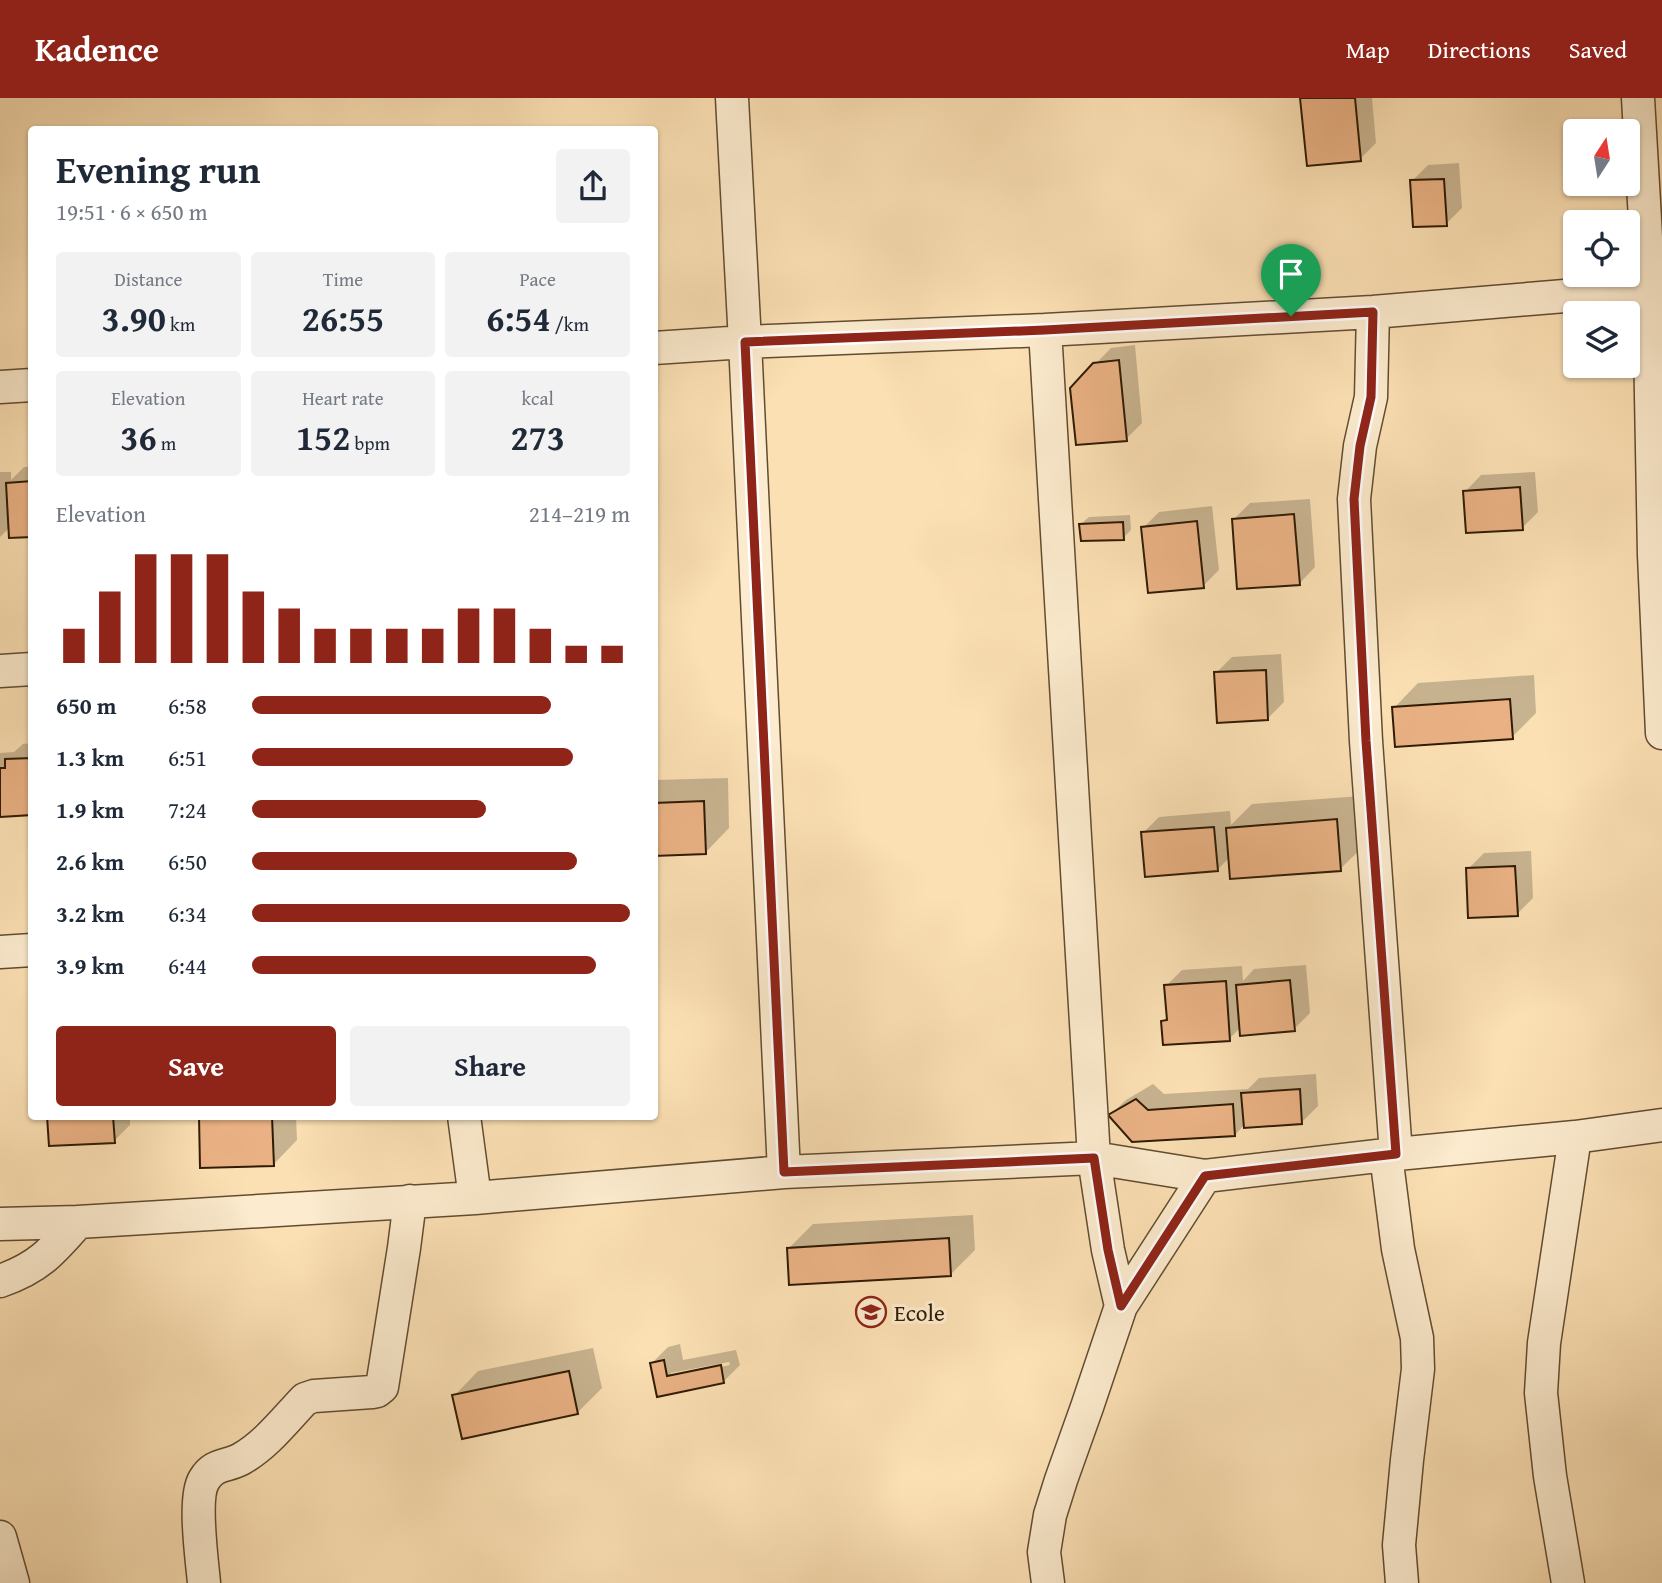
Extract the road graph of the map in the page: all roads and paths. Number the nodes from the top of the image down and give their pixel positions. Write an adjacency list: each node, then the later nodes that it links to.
1 (732, 98): 6 (street)
2 (1638, 98): 3 (street)
3 (1655, 288): 4 (street); 10 (street)
4 (1373, 312): 5 (street); 19 (street)
5 (1045, 330): 6 (street); 20 (street)
6 (745, 342): 7 (street); 21 (street)
7 (658, 348)
8 (28, 386): 9 (street)
9 (0, 387)
10 (1658, 555): 13 (street)
11 (28, 669): 12 (street)
12 (0, 671)
13 (1662, 733)
14 (28, 950): 15 (street)
15 (0, 952)
16 (465, 1120): 23 (street)
17 (1662, 1125): 18 (street)
18 (1575, 1137): 19 (street); 34 (street)
19 (1391, 1154): 22 (street); 33 (street)
20 (1094, 1158): 21 (street); 22 (street); 28 (street)
21 (784, 1172): 23 (street)
22 (1205, 1176): 28 (street)
23 (475, 1198): 24 (street)
24 (410, 1201): 25 (street); 31 (street)
25 (78, 1222): 26 (street); 27 (street)
26 (0, 1224)
27 (0, 1281)
28 (1121, 1306): 32 (street)
29 (0, 1537): 30 (street)
30 (13, 1583)
31 (204, 1583)
32 (1048, 1583)
33 (1402, 1583)
34 (1568, 1583)

